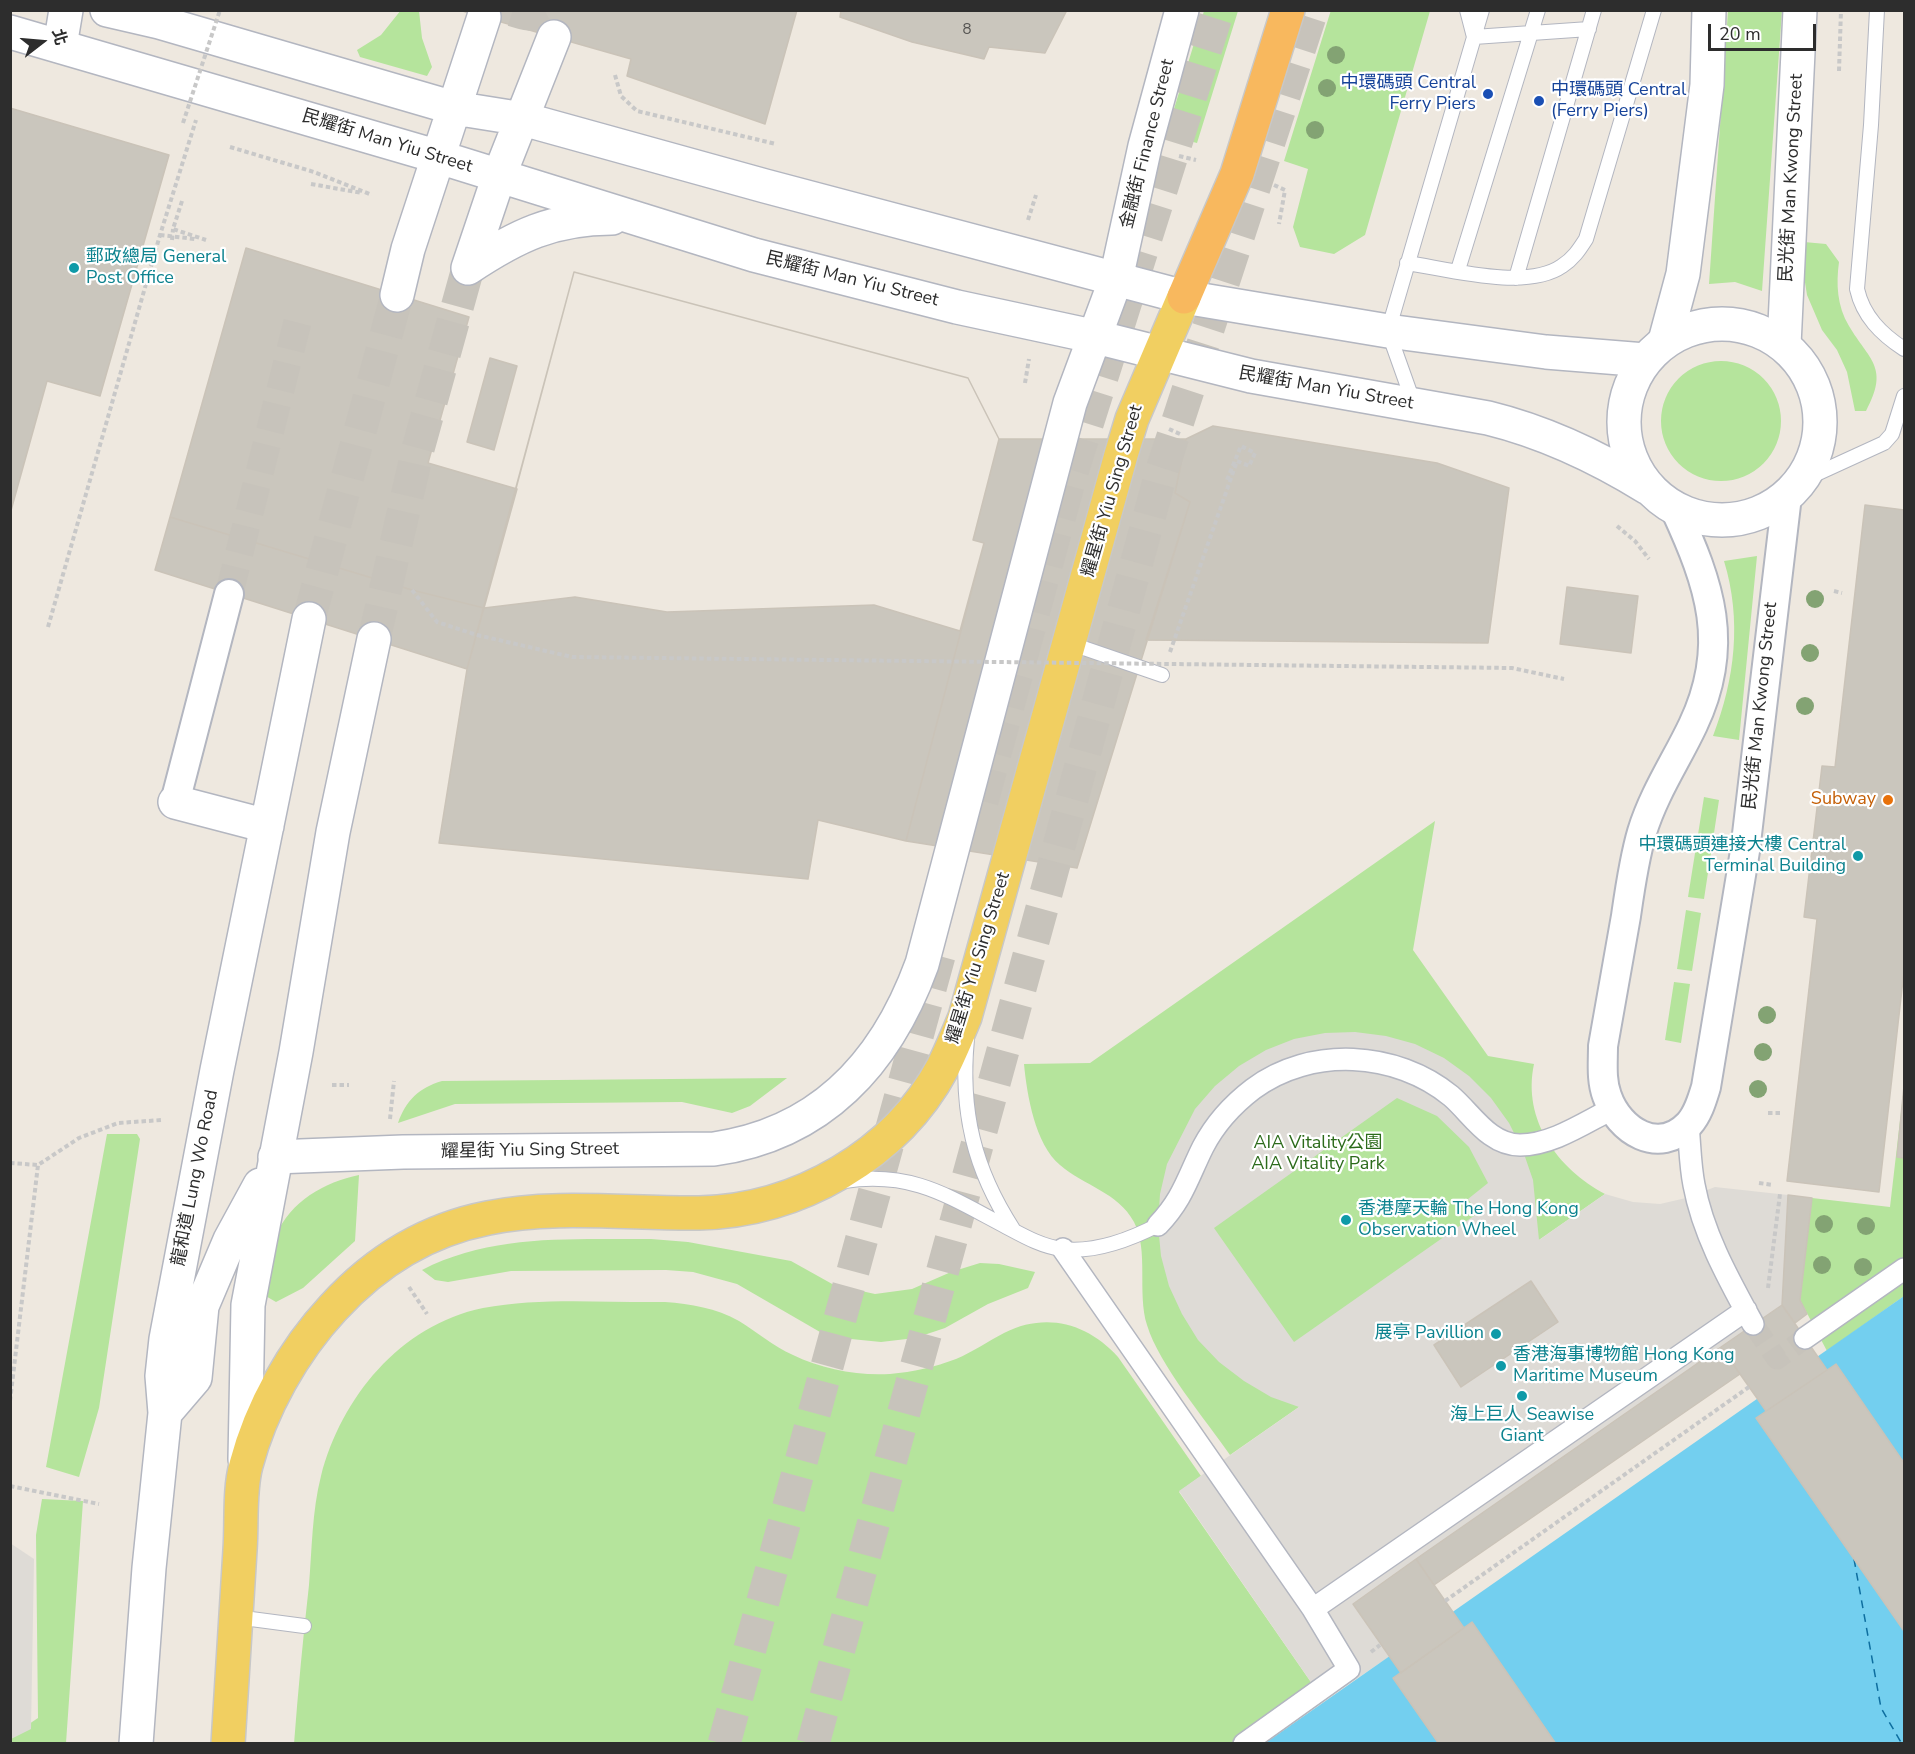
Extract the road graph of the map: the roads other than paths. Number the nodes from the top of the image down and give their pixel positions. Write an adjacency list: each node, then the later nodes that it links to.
1 (66, 10): 19 (main road)
2 (107, 10): 20 (main road)
3 (1182, 10): 28 (main road, 金融街 Finance Street)
4 (1288, 10): 30 (highway)
5 (1467, 10): 18 (lane)
6 (1482, 10): 18 (lane)
7 (1538, 10): 16 (lane)
8 (1594, 10): 14 (lane)
9 (1654, 10): 27 (lane)
10 (1709, 10): 36 (main road)
11 (1800, 10): 34 (main road, 民光街 Man Kwong Street)
12 (1877, 10): 35 (lane)
13 (484, 17): 20 (main road)
14 (1588, 29): 16 (lane); 27 (lane)
15 (10, 32): 19 (main road, 民耀街 Man Yiu Street)
16 (1531, 33): 18 (lane); 26 (lane)
17 (554, 37): 21 (main road)
18 (1474, 37): 25 (lane)
19 (60, 46): 22 (main road, 民耀街 Man Yiu Street)
20 (454, 108): 21 (main road); 22 (main road)
21 (524, 118): 23 (main road); 28 (main road)
22 (439, 156): 23 (main road, 民耀街 Man Yiu Street); 29 (main road)
23 (499, 176): 24 (main road, 民耀街 Man Yiu Street); 24 (main road)
24 (632, 218): 32 (main road, 民耀街 Man Yiu Street)
25 (1407, 263): 26 (lane); 31 (lane)
26 (1458, 270): 27 (lane)
27 (1515, 278)
28 (1116, 279): 30 (main road); 32 (main road, 耀星街 Yiu Sing Street)
29 (397, 295)
30 (1184, 297): 31 (main road); 37 (main road, 耀星街 Yiu Sing Street)
31 (1388, 331): 36 (main road); 40 (lane)
32 (1092, 336): 37 (main road, 民耀街 Man Yiu Street); 54 (main road, 耀星街 Yiu Sing Street)
33 (1905, 342): 35 (lane)
34 (1784, 345): 36 (main road, 民光街 Man Kwong Street); 42 (main road, 民光街 Man Kwong Street)
35 (1904, 349): 38 (lane)
36 (1655, 351): 41 (main road)
37 (1158, 354): 40 (main road, 民耀街 Man Yiu Street); 47 (main road, 耀星街 Yiu Sing Street)
38 (1905, 360)
39 (1905, 396): 42 (lane)
40 (1414, 405): 41 (main road, 民耀街 Man Yiu Street)
41 (1648, 488): 43 (main road)
42 (1794, 489): 43 (main road); 53 (street, 民光街 Man Kwong Street)
43 (1675, 509): 52 (street)
44 (229, 594): 49 (street)
45 (309, 619): 50 (main road, 龍和道 Lung Wo Road)
46 (374, 639): 54 (main road)
47 (1069, 643): 48 (lane); 51 (main road, 耀星街 Yiu Sing Street)
48 (1162, 675)
49 (175, 801): 50 (main road)
50 (267, 826): 61 (main road, 龍和道 Lung Wo Road)
51 (972, 992): 55 (main road, 耀星街 Yiu Sing Street); 57 (lane)
52 (1612, 1109): 53 (street); 56 (street)
53 (1688, 1125): 63 (street)
54 (275, 1156): 61 (main road); 62 (main road)
55 (807, 1189): 57 (lane); 62 (main road, 耀星街 Yiu Sing Street)
56 (1158, 1225): 58 (lane)
57 (1014, 1231): 58 (lane)
58 (1063, 1249): 63 (street)
59 (1905, 1269): 60 (street)
60 (1805, 1338)
61 (165, 1413): 66 (main road, 龍和道 Lung Wo Road)
62 (245, 1467): 64 (main road)
63 (1313, 1609): 68 (street)
64 (236, 1617): 65 (lane); 67 (main road)
65 (304, 1626)
66 (136, 1743)
67 (228, 1743)
68 (1244, 1743)

